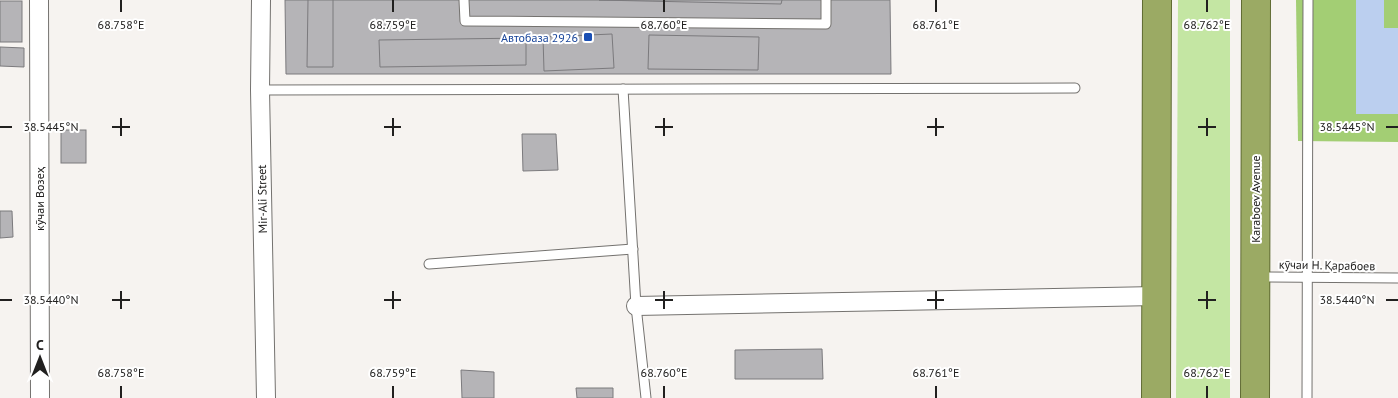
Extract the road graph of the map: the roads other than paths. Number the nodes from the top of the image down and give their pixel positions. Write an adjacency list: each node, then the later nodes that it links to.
1 (38, 0): 18 (street, кӯчаи Возеҳ)
2 (260, 0): 10 (street, Mir-Ali Street)
3 (464, 0): 4 (lane)
4 (826, 0)
5 (1157, 0): 16 (highway)
6 (1256, 0): 13 (highway, Karaboev Avenue)
7 (1308, 0): 14 (lane)
8 (1075, 88): 9 (lane)
9 (623, 89): 10 (lane); 11 (lane)
10 (260, 90): 19 (street, Mir-Ali Street)
11 (633, 249): 12 (lane); 17 (lane)
12 (429, 264)
13 (1255, 277): 14 (lane, кӯчаи Н. Қарабоев); 22 (highway, Karaboev Avenue)
14 (1306, 277): 15 (lane, кӯчаи Н. Қарабоев); 23 (lane)
15 (1398, 278)
16 (1156, 296): 17 (street); 21 (highway)
17 (636, 306): 20 (lane)
18 (40, 398)
19 (266, 398)
20 (646, 398)
21 (1156, 398)
22 (1255, 398)
23 (1307, 398)

